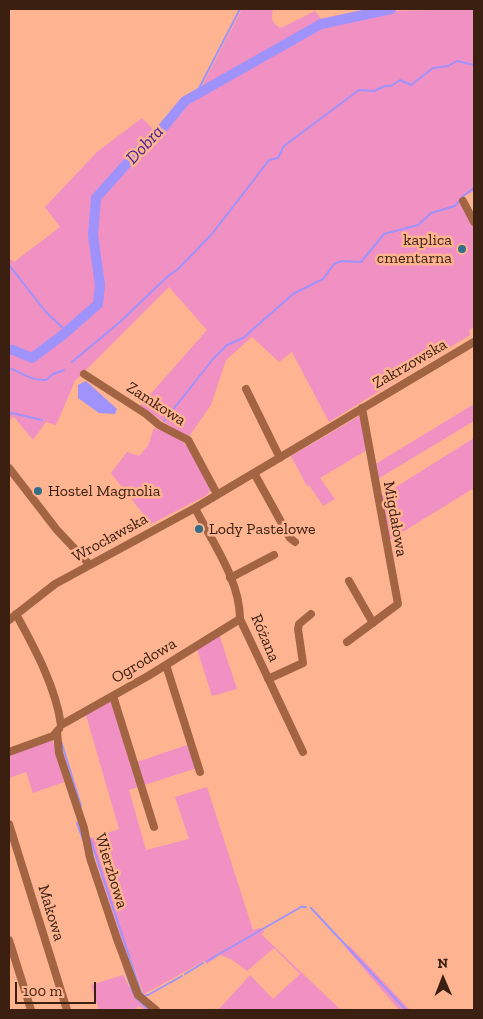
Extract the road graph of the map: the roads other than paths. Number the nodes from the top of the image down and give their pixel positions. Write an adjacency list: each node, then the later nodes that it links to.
1 (463, 201): 2 (street)
2 (474, 222)
3 (474, 342): 6 (street, Zakrzowska)
4 (84, 374): 10 (street, Zamkowa)
5 (246, 389): 7 (street)
6 (360, 408): 7 (street, Wrocławska); 21 (street, Migdałowa)
7 (280, 458): 9 (street, Wrocławska)
8 (9, 468): 14 (street)
9 (254, 473): 10 (street, Wrocławska); 12 (street)
10 (217, 494): 11 (street, Wrocławska)
11 (194, 508): 14 (street, Wrocławska); 15 (street, Różana)
12 (295, 542)
13 (274, 555): 15 (street)
14 (89, 564): 17 (street, Wrocławska)
15 (230, 578): 19 (street, Różana)
16 (349, 581): 21 (street)
17 (16, 614): 20 (street, Wrocławska); 26 (street, Wierzbowa)
18 (311, 614): 24 (street, Różana)
19 (240, 619): 23 (street, Ogrodowa); 24 (street, Różana)
20 (9, 620)
21 (373, 624): 22 (street, Migdałowa)
22 (347, 642)
23 (166, 665): 25 (street, Ogrodowa); 29 (street)
24 (268, 680): 28 (street, Różana)
25 (113, 696): 26 (street, Ogrodowa); 31 (street)
26 (59, 728): 27 (street, Ogrodowa); 35 (street, Wierzbowa)
27 (9, 752)
28 (303, 752)
29 (200, 772)
30 (9, 824): 34 (street, Makowa)
31 (154, 827)
32 (9, 940): 33 (street)
33 (31, 1010)
34 (67, 1010)
35 (156, 1010)

